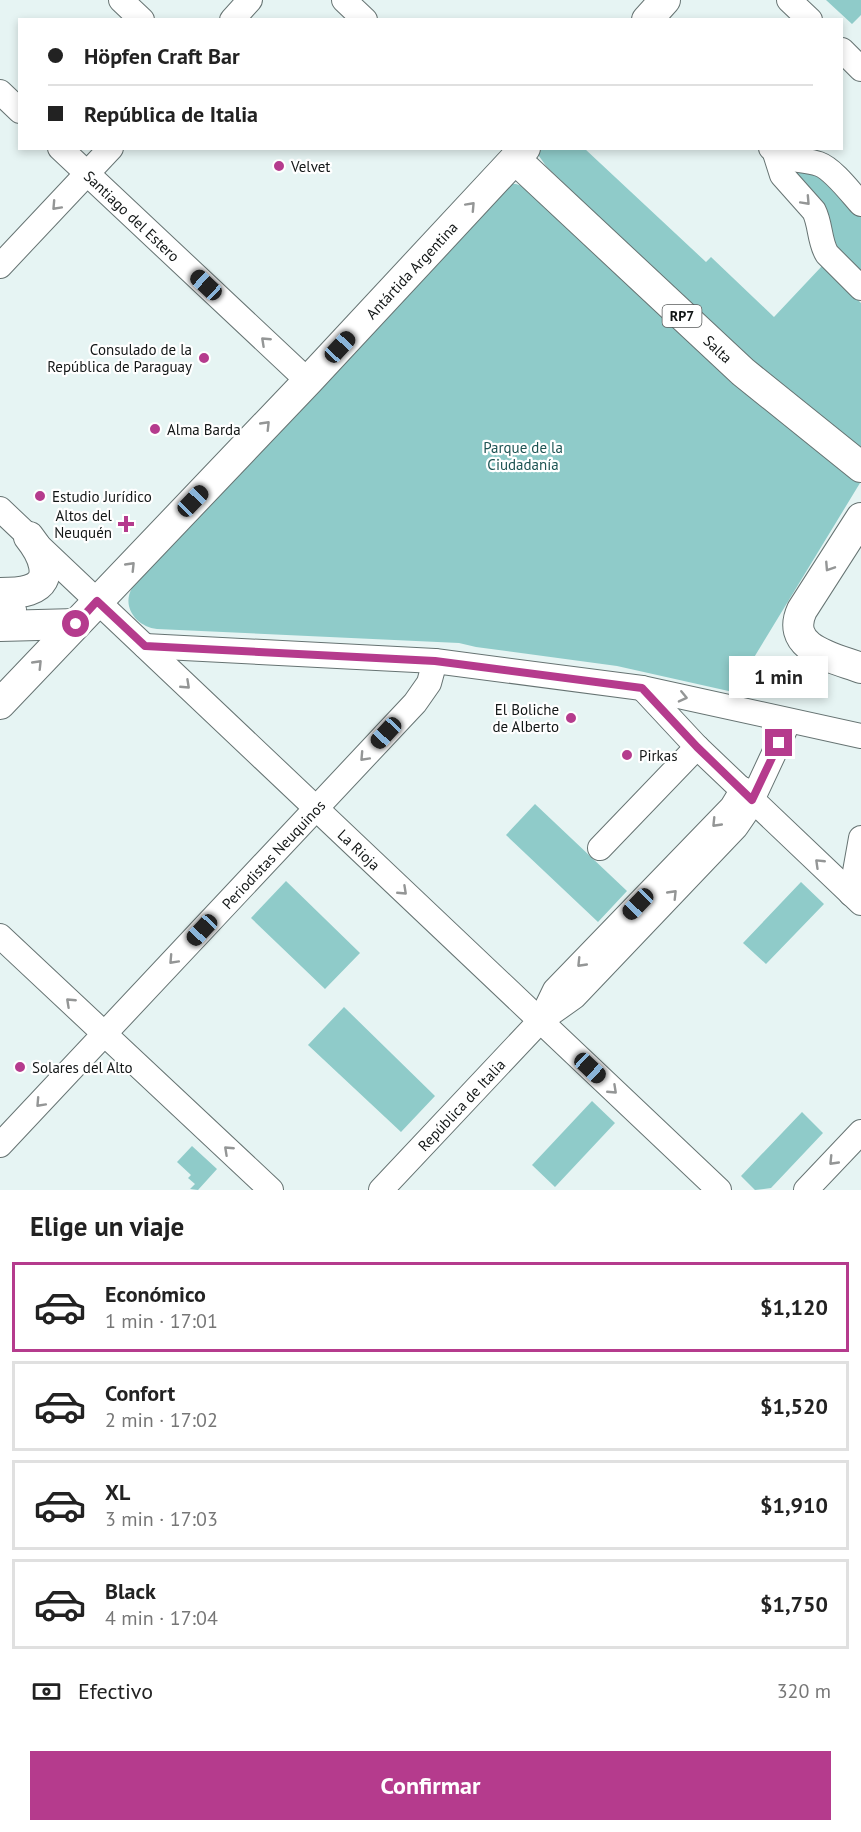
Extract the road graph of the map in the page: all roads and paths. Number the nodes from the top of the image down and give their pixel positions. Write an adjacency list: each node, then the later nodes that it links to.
1 (121, 0): 6 (street)
2 (250, 0): 7 (street)
3 (344, 0): 8 (street)
4 (665, 0): 9 (main road)
5 (789, 0): 10 (street)
6 (140, 18)
7 (234, 18)
8 (363, 18)
9 (649, 18)
10 (808, 18)
11 (843, 51): 12 (street)
12 (861, 69)
13 (0, 92): 14 (street)
14 (18, 109)
15 (62, 150): 19 (street, Santiago del Estero)
16 (109, 150): 19 (street)
17 (773, 151): 20 (street); 22 (street, one-way to 22)
18 (514, 152): 23 (main road, Antártida Argentina, one-way to 18); 24 (main road, Salta / RP7)
19 (87, 174): 21 (street, one-way to 21); 23 (street, Santiago del Estero, one-way to 19)
20 (861, 204)
21 (0, 266)
22 (861, 288)
23 (308, 381): 28 (main road, Antártida Argentina, one-way to 23)
24 (861, 467)
25 (0, 509): 27 (street, La Rioja)
26 (861, 518): 33 (main road, one-way to 33)
27 (29, 537): 28 (street, La Rioja); 29 (main road)
28 (97, 601): 30 (main road, Antártida Argentina); 31 (street, La Rioja)
29 (7, 610): 30 (main road)
30 (76, 624): 35 (main road, Antártida Argentina, one-way to 30)
31 (145, 646): 32 (street); 40 (street, La Rioja, one-way to 40)
32 (435, 661): 34 (street); 40 (street, Periodistas Neuquinos, one-way to 40)
33 (861, 668)
34 (642, 688): 36 (street, one-way to 36); 38 (street)
35 (0, 704)
36 (784, 720): 37 (street); 39 (street, República de Italia)
37 (861, 736)
38 (697, 747): 39 (street); 42 (street)
39 (747, 795): 43 (street, one-way to 39); 45 (street, República de Italia)
40 (316, 808): 45 (street, La Rioja, one-way to 45); 46 (street, Periodistas Neuquinos, one-way to 46)
41 (861, 838): 43 (street)
42 (600, 848)
43 (856, 899)
44 (0, 936): 46 (street, one-way to 44)
45 (540, 1021): 50 (street, República de Italia); 51 (street, La Rioja, one-way to 51)
46 (104, 1034): 48 (street, Periodistas Neuquinos, one-way to 48); 49 (street, one-way to 46)
47 (861, 1132): 52 (street, one-way to 52)
48 (0, 1145)
49 (271, 1190)
50 (381, 1190)
51 (719, 1190)
52 (806, 1190)

